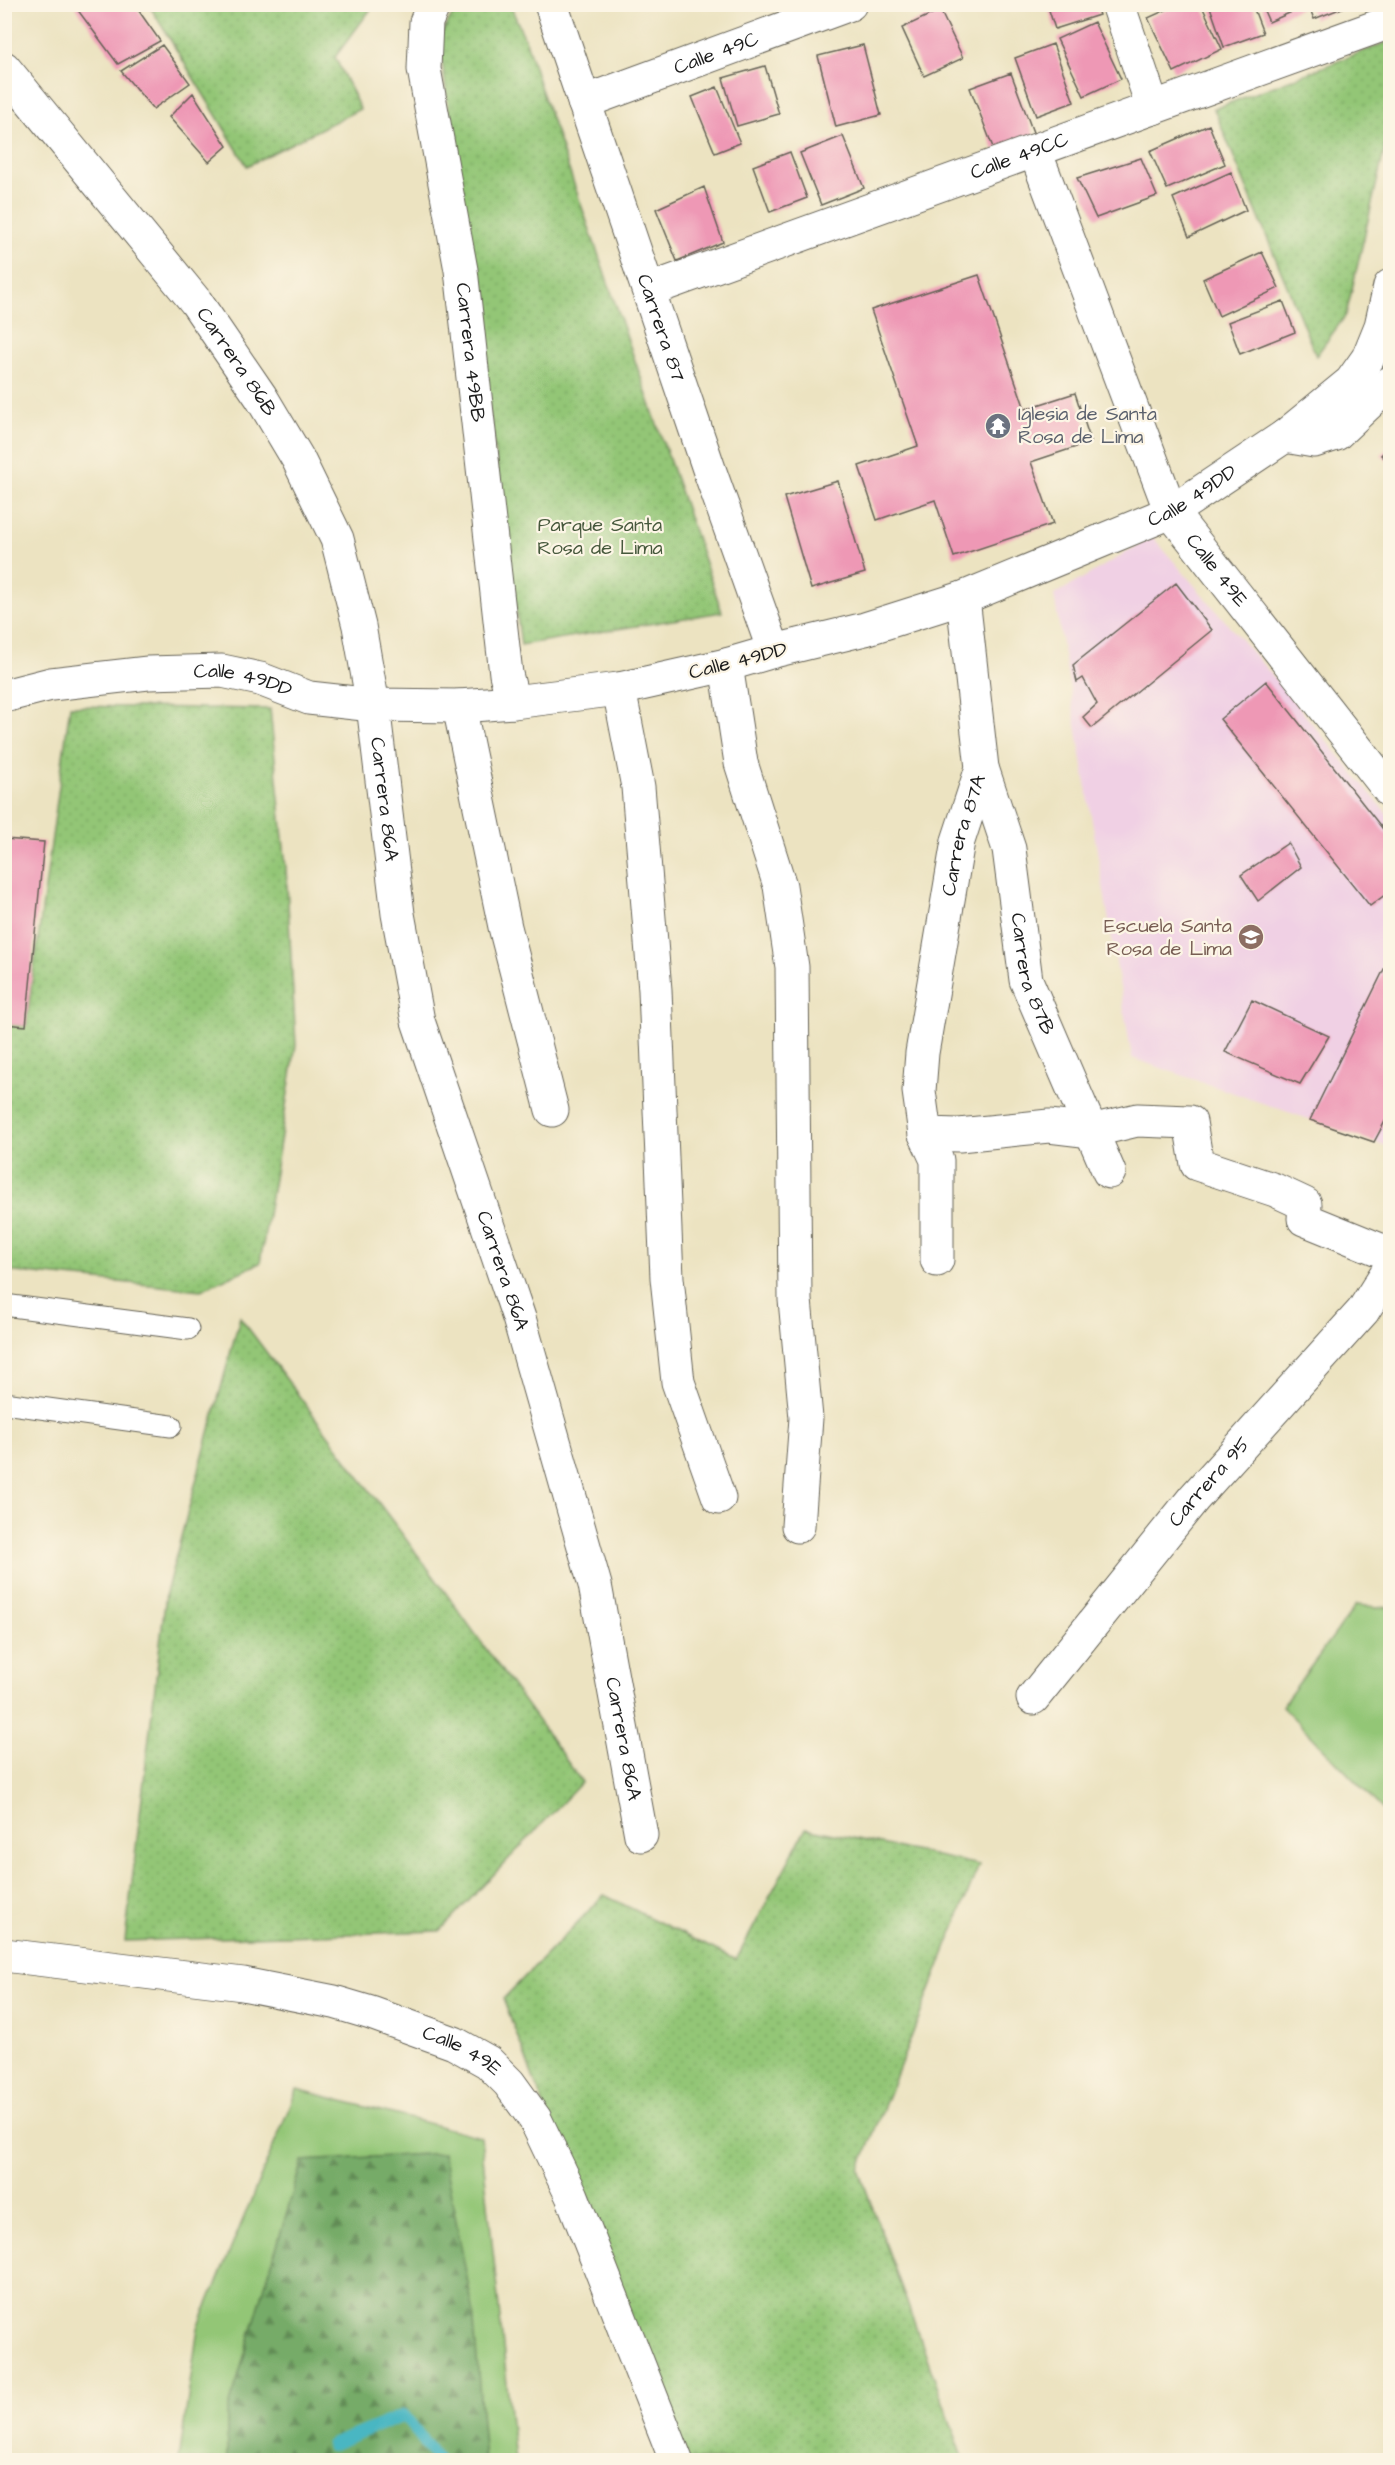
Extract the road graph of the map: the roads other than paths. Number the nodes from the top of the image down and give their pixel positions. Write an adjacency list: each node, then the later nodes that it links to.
1 (434, 4): 20 (street, Carrera 49BB)
2 (550, 4): 7 (street, Carrera 87)
3 (850, 4): 7 (street, Calle 49C)
4 (1118, 4): 8 (street)
5 (1390, 22): 8 (street, Calle 49CC)
6 (4, 68): 21 (street, Carrera 86B)
7 (584, 102): 11 (street, Carrera 87)
8 (1153, 108): 9 (street, Calle 49CC)
9 (1035, 151): 11 (street, Calle 49CC); 14 (street, Calle 49E)
10 (1390, 286): 13 (street, Calle 49DD)
11 (649, 290): 16 (street, Carrera 87)
12 (1390, 383): 13 (street)
13 (1285, 436): 14 (street, Calle 49DD)
14 (1171, 512): 15 (street, Calle 49DD); 24 (street, Calle 49E)
15 (963, 598): 16 (street, Calle 49DD); 23 (street, Carrera 87A)
16 (774, 651): 17 (street, Calle 49DD)
17 (726, 665): 18 (street, Calle 49DD); 37 (street)
18 (619, 689): 20 (street, Calle 49DD); 36 (street)
19 (4, 696): 21 (street, Calle 49DD)
20 (513, 702): 22 (street, Calle 49DD)
21 (373, 705): 22 (street, Calle 49DD); 39 (street, Carrera 86A)
22 (459, 706): 25 (street)
23 (982, 768): 26 (street, Carrera 87B); 27 (street, Carrera 87A)
24 (1390, 791)
25 (552, 1110)
26 (1091, 1131): 27 (street); 28 (street, Carrera 87B); 29 (street)
27 (925, 1134): 30 (street, Carrera 87A)
28 (1109, 1172)
29 (1390, 1254)
30 (937, 1260)
31 (1390, 1268): 38 (street, Carrera 95)
32 (4, 1305): 33 (lane)
33 (188, 1329)
34 (4, 1403): 35 (lane)
35 (171, 1426)
36 (719, 1498)
37 (798, 1526)
38 (1033, 1698)
39 (641, 1835)
40 (4, 1955): 41 (street, Calle 49E)
41 (676, 2460)

